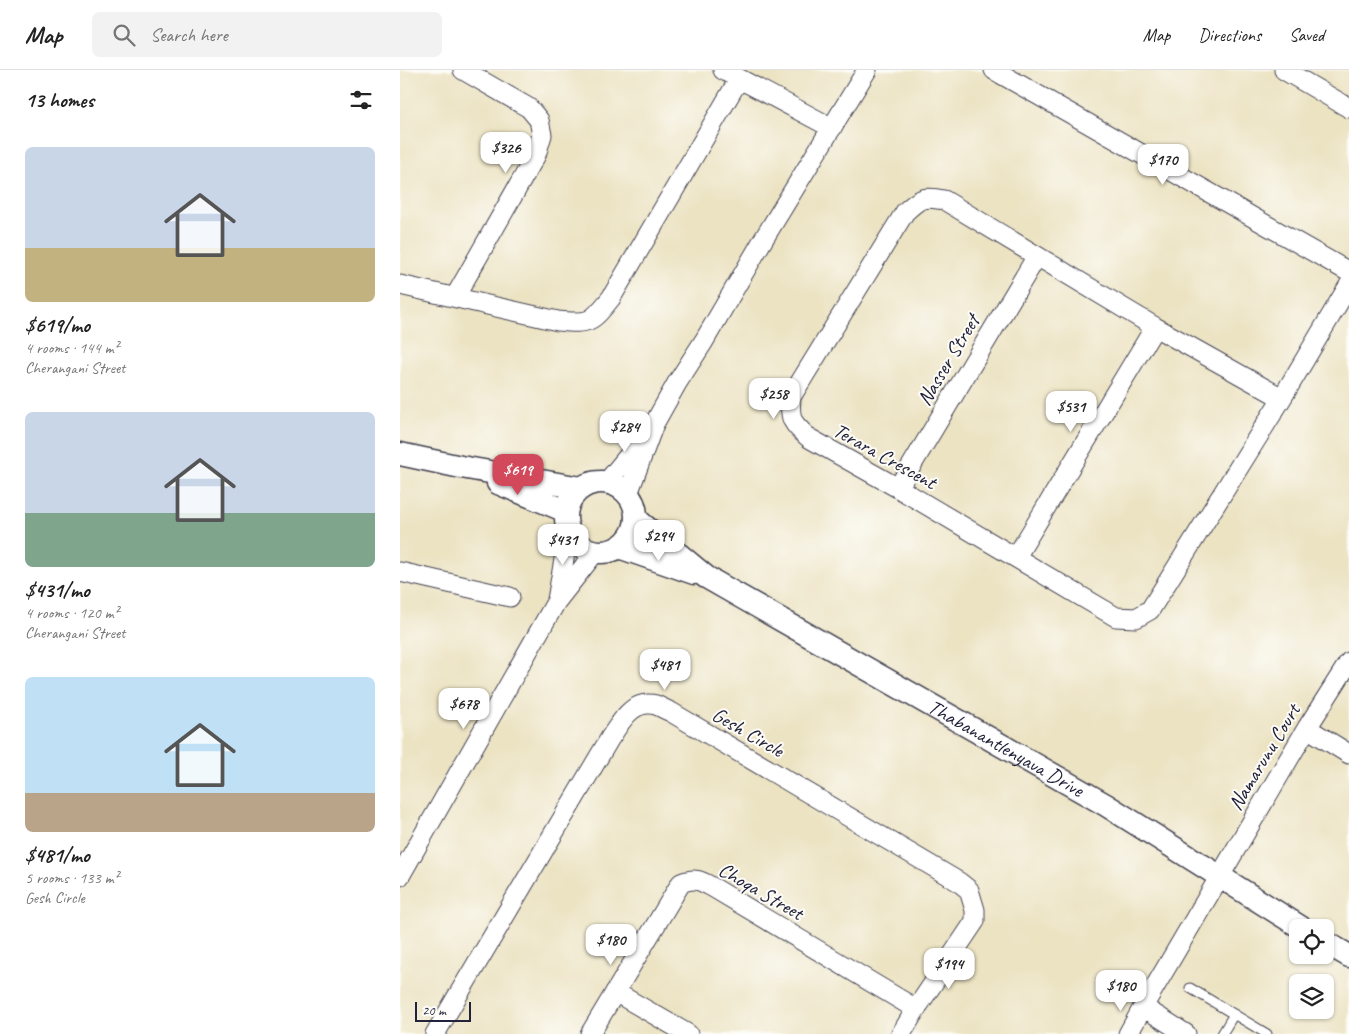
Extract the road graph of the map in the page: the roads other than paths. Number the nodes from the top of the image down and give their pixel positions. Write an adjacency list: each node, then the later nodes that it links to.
1 (463, 70): 12 (street)
2 (867, 70): 7 (street)
3 (994, 70): 9 (street)
4 (1284, 70): 6 (street)
5 (731, 75): 7 (street); 12 (street)
6 (1349, 108)
7 (832, 128): 15 (street)
8 (1037, 256): 13 (street, Terara Crescent); 20 (street, Nasser Street); 20 (street, Terara Crescent)
9 (1349, 272)
10 (1349, 284): 14 (street, Terara Crescent)
11 (400, 285): 12 (street)
12 (455, 297)
13 (1155, 327): 14 (street, Terara Crescent); 26 (street)
14 (1282, 398): 26 (street, Terara Crescent)
15 (654, 424): 18 (street); 21 (street)
16 (400, 454): 17 (street)
17 (461, 467): 19 (street); 23 (street)
18 (607, 482): 19 (street); 21 (street)
19 (580, 488): 23 (street)
20 (898, 488): 26 (street, Terara Crescent)
21 (628, 494): 22 (street)
22 (636, 519): 24 (street); 28 (street, Thabanantlenyava Drive)
23 (567, 521): 25 (street); 30 (street)
24 (619, 547): 25 (street); 28 (street, Thabanantlenyava Drive)
25 (596, 551): 30 (street)
26 (1016, 558)
27 (400, 572): 29 (street)
28 (706, 577): 35 (street, Thabanantlenyava Drive)
29 (510, 597)
30 (556, 602): 34 (street)
31 (1349, 662): 32 (street, Namarunu Court)
32 (1307, 728): 33 (street); 35 (street, Namarunu Court)
33 (1349, 754)
34 (400, 876)
35 (1220, 877): 36 (street, Thabanantlenyava Drive); 41 (street, Namarunu Court)
36 (1289, 920)
37 (1334, 947): 38 (street)
38 (1349, 956)
39 (1190, 988): 43 (lane)
40 (615, 992): 42 (street, Choqa Street); 45 (street, Choqa Street); 46 (street)
41 (1143, 1008): 48 (street, Namarunu Court); 49 (street)
42 (916, 1009): 44 (street, Gesh Circle); 47 (street, Gesh Circle)
43 (1234, 1014): 50 (lane); 51 (lane)
44 (435, 1034)
45 (590, 1034)
46 (688, 1034)
47 (901, 1034)
48 (1128, 1034)
49 (1186, 1034)
50 (1222, 1034)
51 (1267, 1034)

